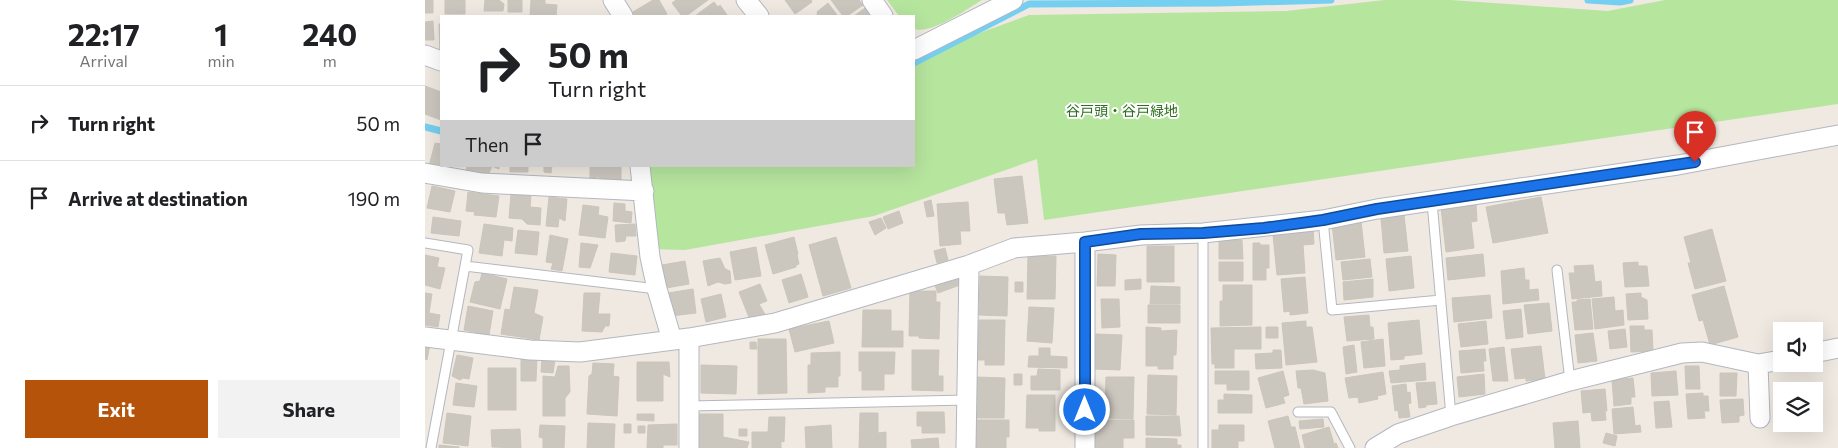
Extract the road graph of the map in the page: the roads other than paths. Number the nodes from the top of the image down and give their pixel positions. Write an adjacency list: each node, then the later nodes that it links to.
1 (613, 0): 5 (street)
2 (747, 0): 6 (street)
3 (872, 0): 7 (street)
4 (1013, 0): 8 (street)
5 (622, 15)
6 (758, 15)
7 (882, 15)
8 (915, 49)
9 (425, 55): 10 (street)
10 (440, 61)
11 (1838, 135): 15 (street)
12 (640, 167): 14 (street)
13 (425, 173): 14 (street)
14 (643, 191): 23 (street)
15 (1432, 202): 16 (street); 24 (lane)
16 (1323, 220): 17 (street); 24 (lane)
17 (1203, 233): 18 (street); 42 (lane)
18 (1085, 242): 20 (street); 41 (street)
19 (425, 243): 21 (lane)
20 (969, 265): 26 (street); 33 (street)
21 (465, 266): 23 (lane); 27 (lane)
22 (1557, 270): 32 (lane)
23 (657, 289): 26 (street)
24 (1441, 300): 36 (lane)
25 (425, 337): 27 (street)
26 (680, 339): 27 (street); 34 (street)
27 (450, 340): 38 (lane)
28 (1838, 348): 29 (street)
29 (1823, 351)
30 (1773, 361): 31 (street)
31 (1758, 364): 32 (street); 37 (street)
32 (1570, 380): 36 (street)
33 (967, 400): 34 (lane); 40 (street)
34 (689, 406): 39 (street)
35 (1298, 412): 43 (lane)
36 (1451, 416): 44 (street)
37 (1760, 418)
38 (431, 448)
39 (689, 448)
40 (966, 448)
41 (1085, 448)
42 (1203, 448)
43 (1350, 448)
44 (1375, 448)

